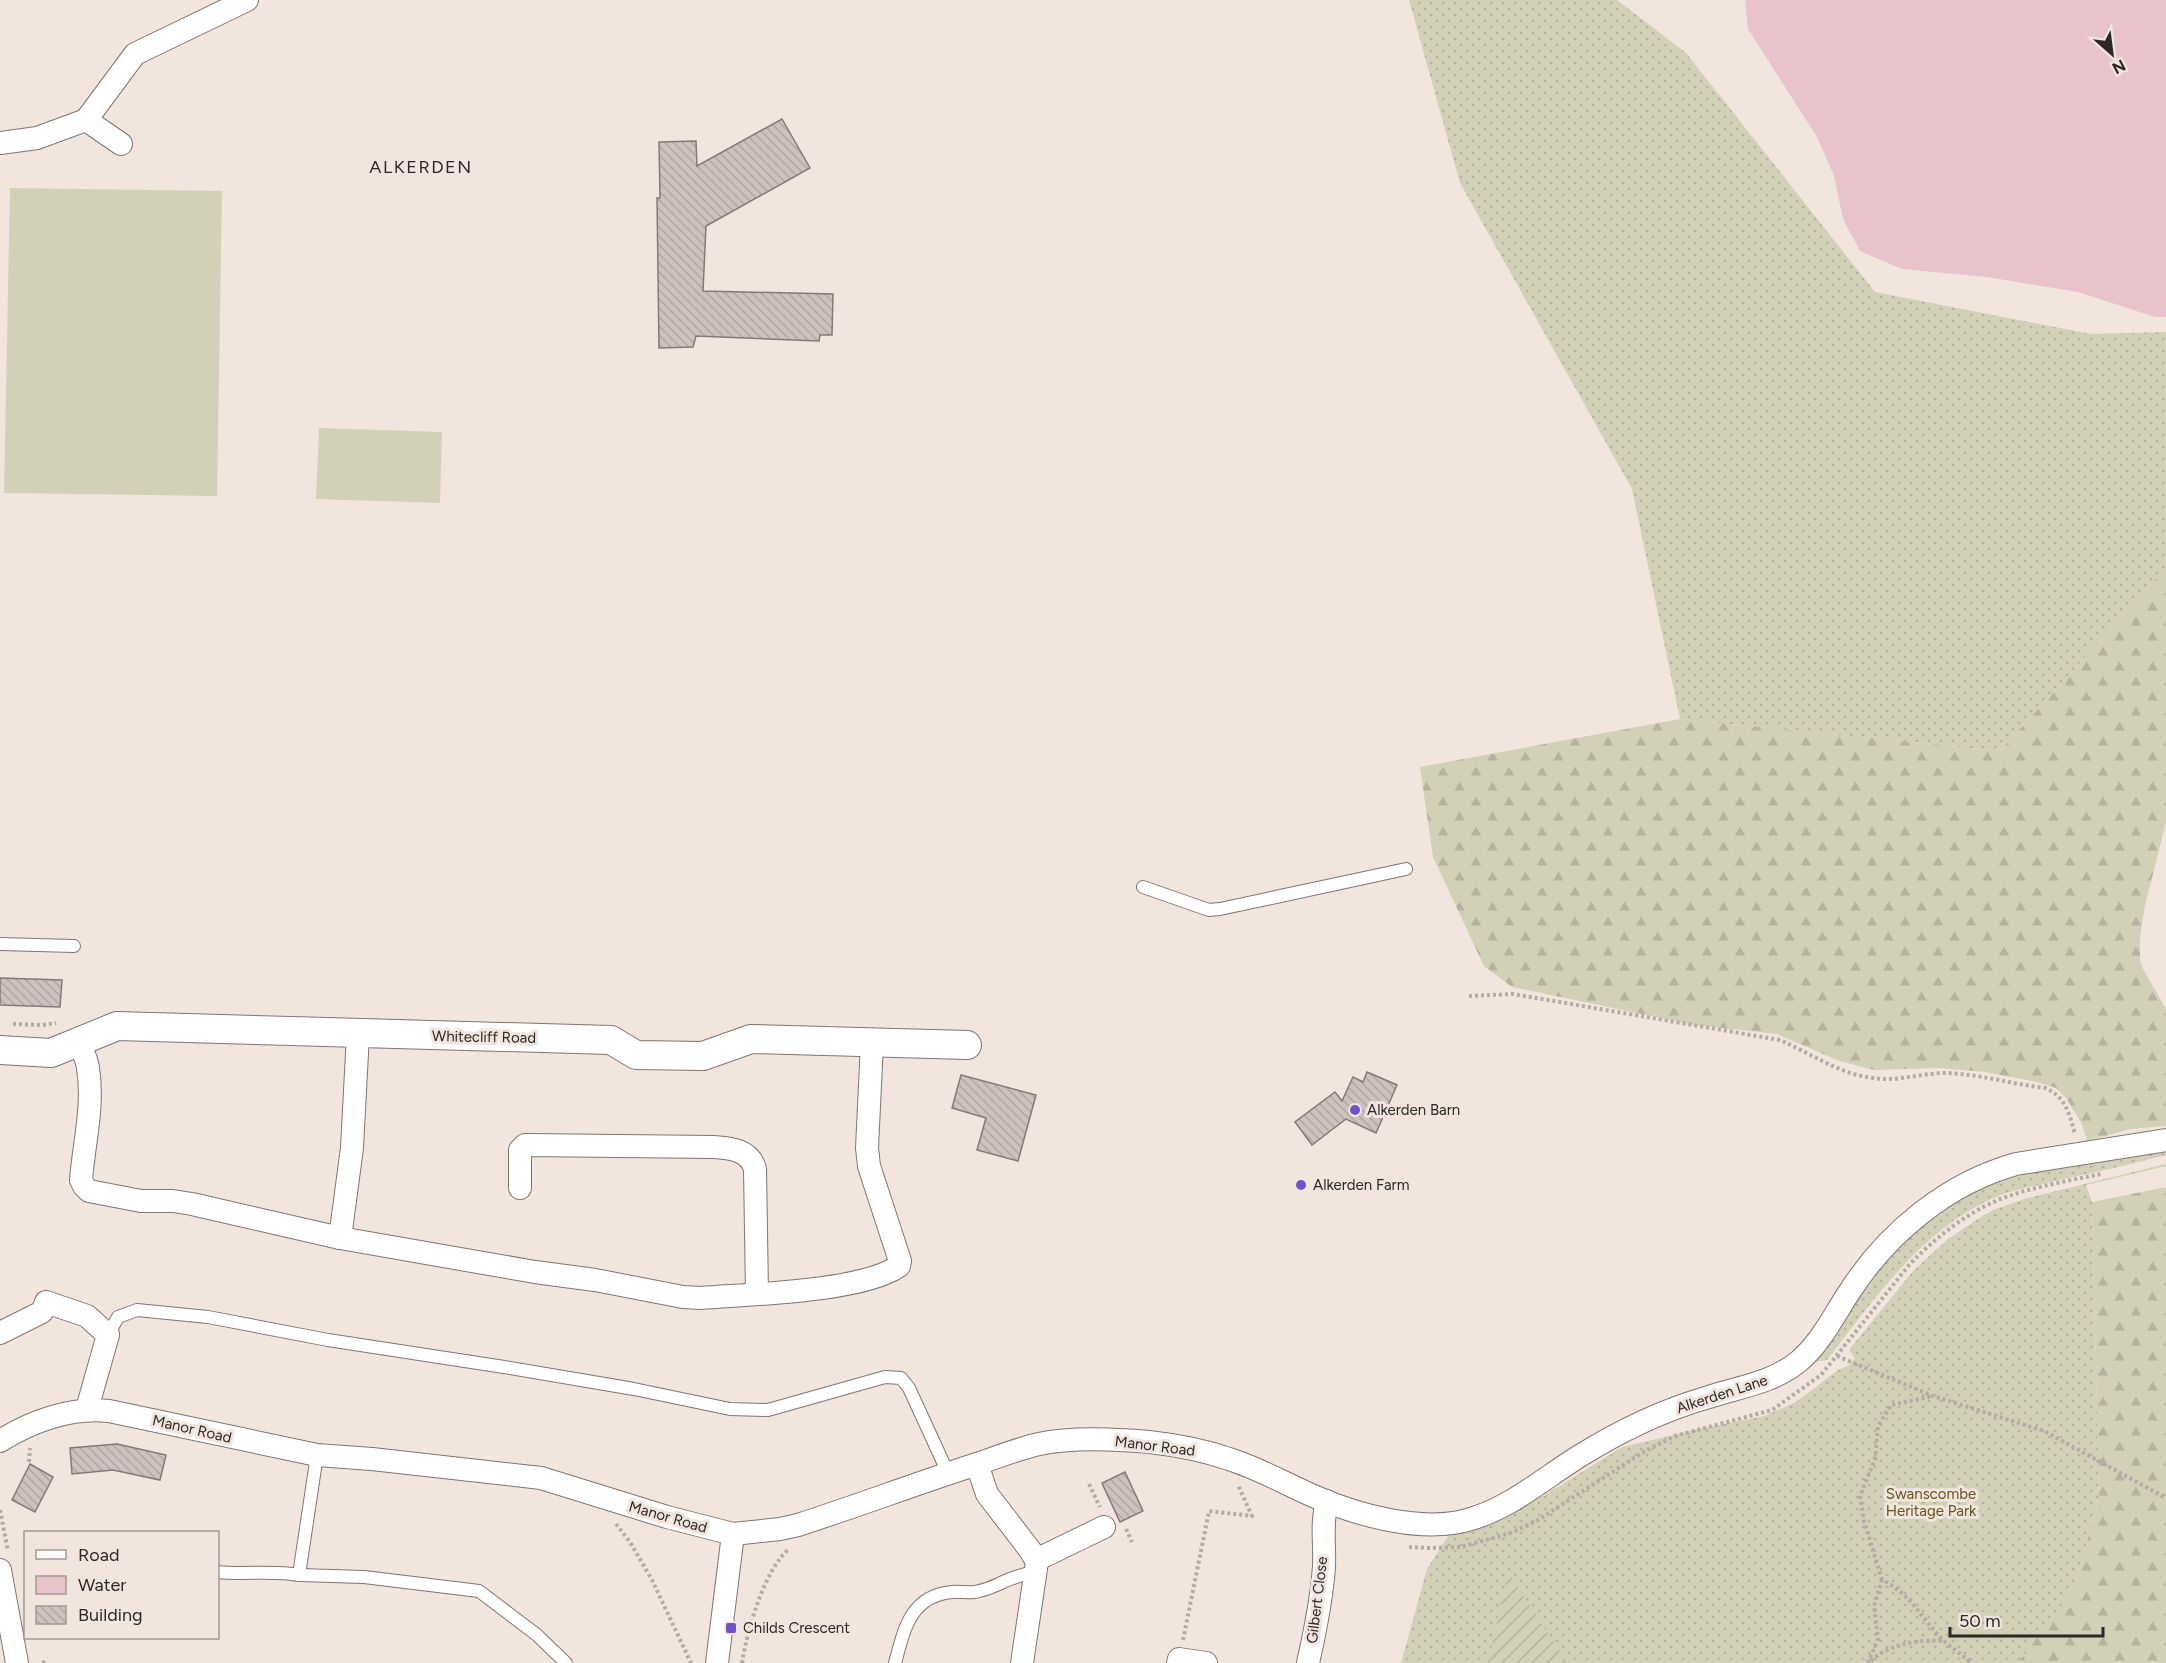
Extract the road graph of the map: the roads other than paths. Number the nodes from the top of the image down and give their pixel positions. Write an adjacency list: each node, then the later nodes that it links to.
1 (247, 0): 2 (street)
2 (86, 120): 3 (street); 4 (street)
3 (0, 143)
4 (122, 144)
5 (1406, 869): 6 (lane)
6 (1143, 887)
7 (0, 945): 8 (lane)
8 (74, 946)
9 (358, 1034): 10 (street, Whitecliff Road); 11 (street, Whitecliff Road); 16 (street)
10 (80, 1042): 13 (street, Whitecliff Road); 16 (street)
11 (872, 1042): 12 (street, Whitecliff Road); 17 (street)
12 (967, 1045)
13 (0, 1050)
14 (2166, 1140): 25 (street, Alkerden Lane)
15 (520, 1188): 17 (street)
16 (340, 1238): 17 (street)
17 (757, 1293)
18 (0, 1333): 19 (street)
19 (108, 1335): 20 (street); 24 (lane)
20 (87, 1409): 21 (street, Manor Road); 22 (street, Manor Road)
21 (0, 1441)
22 (317, 1455): 27 (street, Manor Road); 31 (lane)
23 (977, 1464): 24 (street, Manor Road); 25 (street, Manor Road); 28 (street)
24 (948, 1473): 27 (street, Manor Road)
25 (1327, 1501): 40 (street, Gilbert Close)
26 (1119, 1528): 28 (street)
27 (733, 1534): 36 (street)
28 (1036, 1565): 37 (lane); 38 (street)
29 (0, 1570): 32 (street)
30 (219, 1572): 31 (lane)
31 (299, 1575): 35 (lane)
32 (4, 1617): 34 (street)
33 (1179, 1661): 39 (street)
34 (18, 1663)
35 (566, 1663)
36 (717, 1663)
37 (896, 1663)
38 (1022, 1663)
39 (1206, 1663)
40 (1308, 1663)

